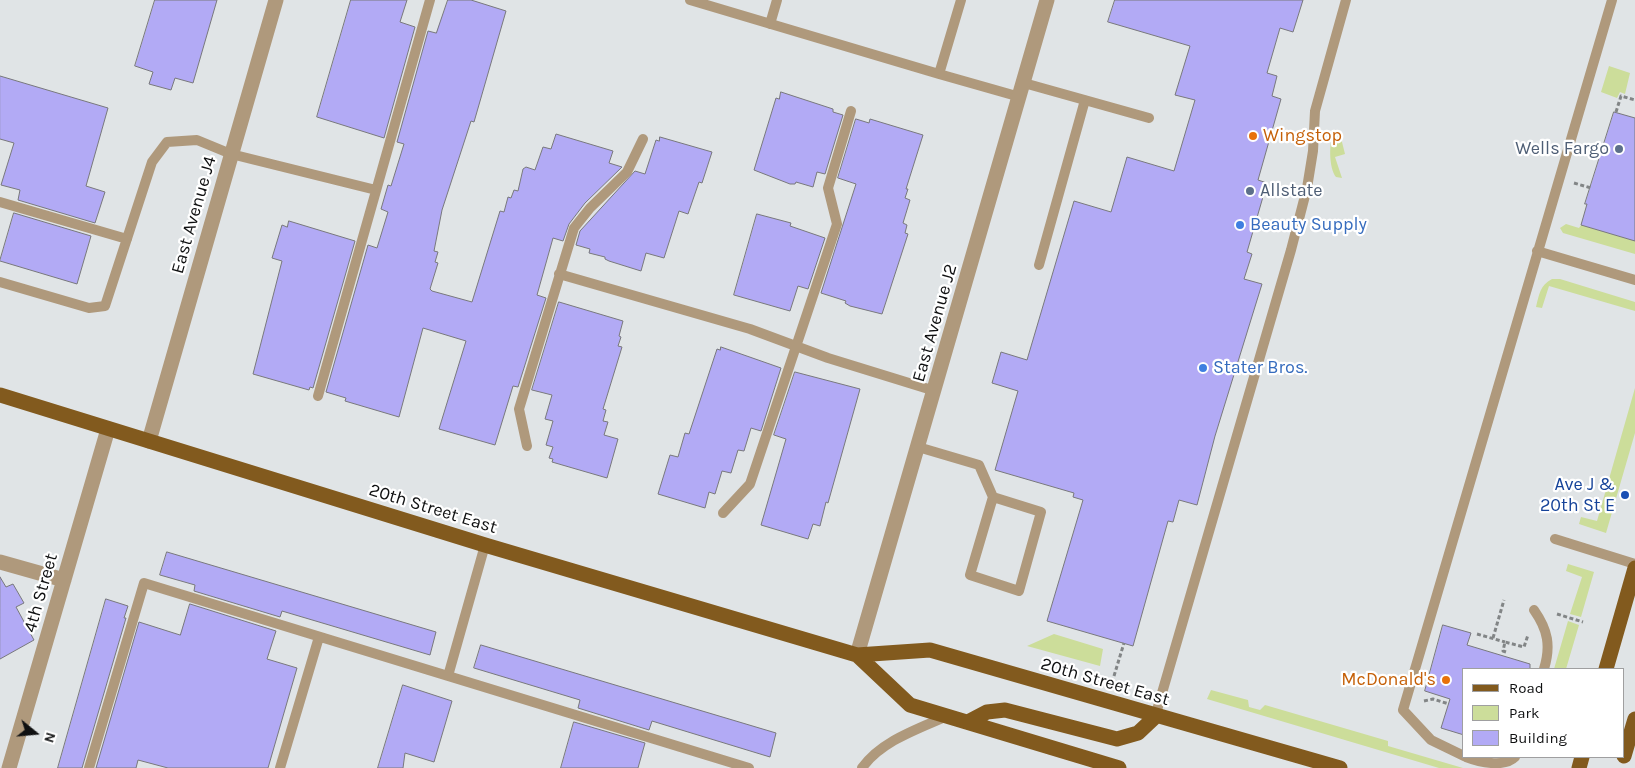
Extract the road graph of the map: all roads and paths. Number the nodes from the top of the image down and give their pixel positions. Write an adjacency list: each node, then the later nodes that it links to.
1 (276, 0): 18 (street, East Avenue J4)
2 (430, 0): 21 (lane)
3 (690, 0): 9 (lane)
4 (777, 0): 9 (lane)
5 (961, 0): 10 (lane)
6 (1047, 0): 11 (street, East Avenue J2)
7 (1346, 0): 64 (lane)
8 (1612, 0): 24 (lane)
9 (770, 24): 10 (lane)
10 (939, 74): 11 (lane)
11 (1022, 90): 12 (lane); 30 (street, East Avenue J2)
12 (1085, 100): 16 (lane); 25 (lane)
13 (1635, 100): 15 (path)
14 (851, 111): 29 (lane)
15 (1616, 112)
16 (1149, 118)
17 (643, 138): 26 (lane)
18 (231, 154): 21 (lane); 23 (lane); 34 (street, East Avenue J4)
19 (1576, 184): 20 (path)
20 (1591, 188)
21 (376, 190): 32 (lane)
22 (0, 202): 23 (lane)
23 (127, 238): 28 (lane)
24 (1537, 251): 27 (lane); 68 (lane)
25 (1039, 265)
26 (559, 274): 29 (lane); 35 (lane)
27 (1635, 280)
28 (0, 282)
29 (796, 346): 30 (lane); 38 (lane)
30 (935, 391): 36 (street, East Avenue J2)
31 (0, 395): 33 (main road, 20th Street East)
32 (318, 396)
33 (108, 429): 34 (main road, 20th Street East); 44 (street, 4th Street)
34 (149, 441): 40 (main road, 20th Street East)
35 (527, 446)
36 (918, 447): 37 (lane); 56 (street, East Avenue J2)
37 (994, 497): 37 (lane)
38 (723, 513)
39 (1555, 539): 42 (lane)
40 (485, 545): 56 (main road, 20th Street East); 59 (lane)
41 (0, 562): 44 (street)
42 (1635, 564)
43 (1635, 568): 58 (main road)
44 (64, 580): 71 (street, 4th Street)
45 (1504, 600): 52 (path)
46 (1534, 610): 57 (lane)
47 (1555, 613): 48 (path)
48 (1583, 622)
49 (1530, 627): 53 (path)
50 (1477, 634): 52 (path)
51 (319, 637): 59 (lane); 72 (lane); 73 (lane)
52 (1493, 638): 53 (path)
53 (1505, 642): 55 (path)
54 (1124, 643): 60 (path)
55 (1506, 652)
56 (857, 655): 63 (main road, 20th Street East); 64 (main road, 20th Street East)
57 (1544, 668)
58 (1606, 668)
59 (448, 676): 74 (lane)
60 (1114, 676)
61 (1424, 701): 62 (path)
62 (1449, 704)
63 (947, 716): 66 (main road, 20th Street East); 75 (lane)
64 (1155, 716): 66 (main road); 77 (main road, 20th Street East)
65 (1635, 719): 67 (main road)
66 (968, 722): 76 (main road, 20th Street East)
67 (1625, 754)
68 (1462, 755)
69 (1471, 758): 70 (lane)
70 (1513, 758)
71 (9, 768)
72 (89, 768)
73 (280, 768)
74 (749, 768)
75 (862, 768)
76 (1120, 768)
77 (1340, 768)

